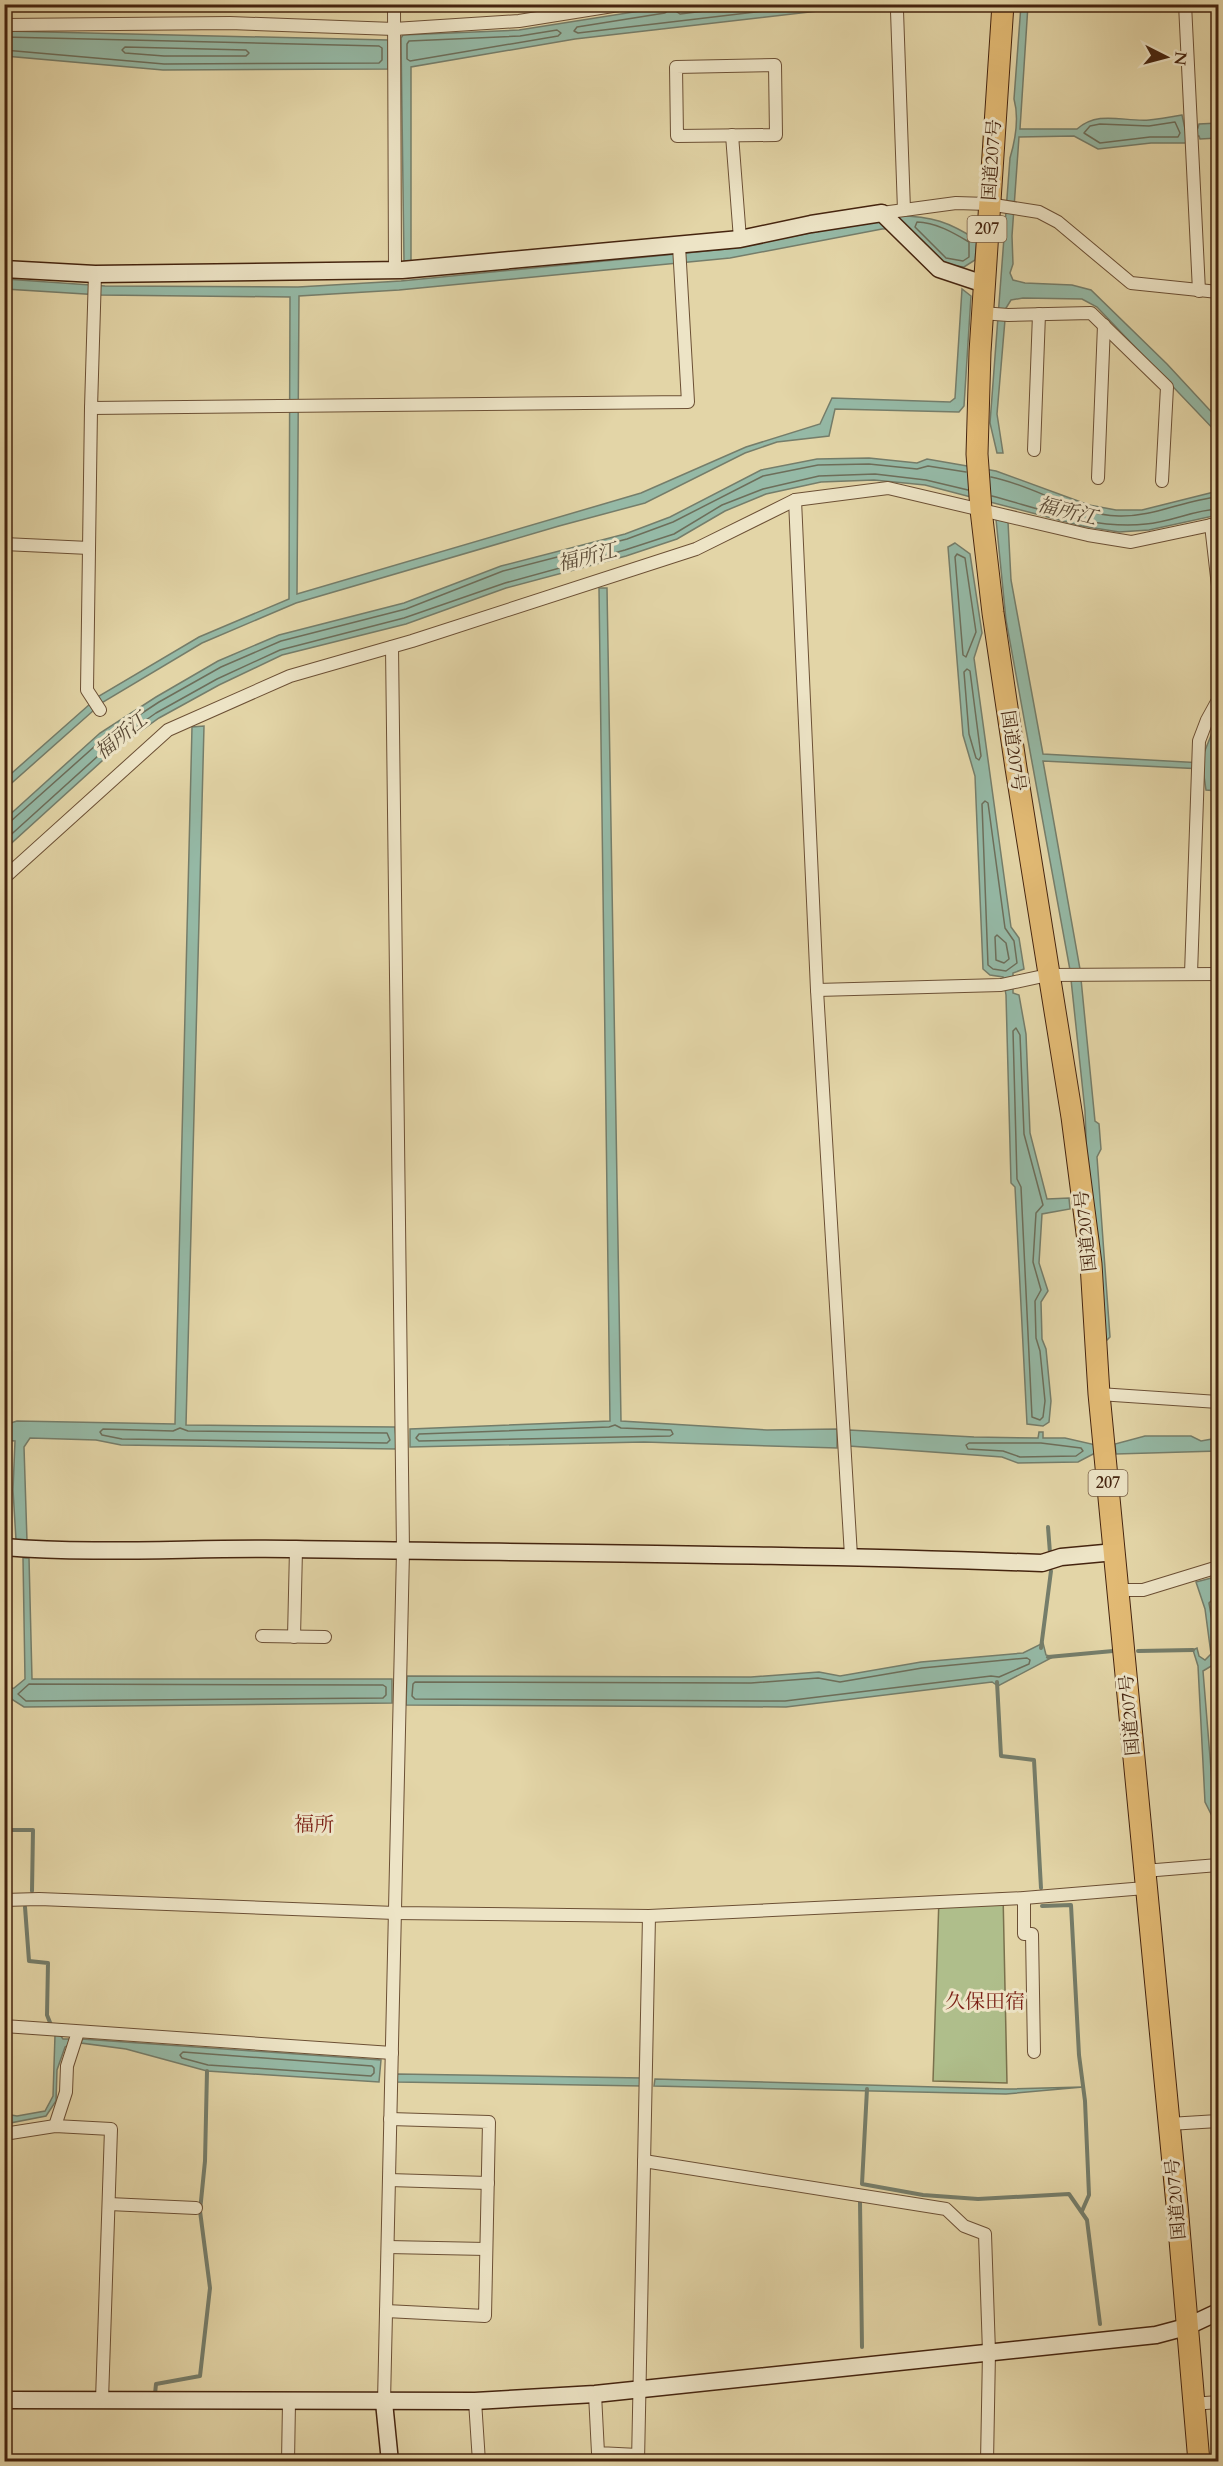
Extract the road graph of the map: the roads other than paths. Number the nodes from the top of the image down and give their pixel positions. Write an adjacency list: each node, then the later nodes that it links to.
1 (394, 4): 7 (street)
2 (625, 4): 7 (street)
3 (1003, 4): 9 (highway, 国道207号 / 207)
4 (1185, 4): 18 (street)
5 (897, 11): 10 (street)
6 (4, 25): 7 (street)
7 (394, 35): 15 (street)
8 (732, 135): 8 (street); 12 (street)
9 (995, 205): 10 (street); 17 (highway, 国道207号 / 207); 18 (street)
10 (904, 210): 11 (street)
11 (882, 213): 12 (street); 17 (street)
12 (740, 239): 13 (street)
13 (679, 246): 15 (street); 23 (street)
14 (4, 269): 16 (street)
15 (395, 270): 16 (street)
16 (95, 274): 23 (street)
17 (984, 284): 20 (highway, 国道207号 / 207)
18 (1199, 291): 19 (street)
19 (1218, 292)
20 (988, 313): 21 (street); 28 (highway, 国道207号 / 207)
21 (1039, 314): 22 (street); 24 (street)
22 (1104, 325): 25 (street); 26 (street)
23 (90, 408): 31 (street)
24 (1034, 450)
25 (1098, 478)
26 (1162, 481)
27 (795, 500): 28 (street); 33 (street); 40 (street)
28 (981, 510): 29 (street); 39 (highway, 国道207号 / 207)
29 (1215, 525): 32 (street)
30 (4, 544): 31 (street)
31 (89, 548): 35 (street)
32 (1218, 585)
33 (392, 646): 36 (street); 45 (street)
34 (1218, 700): 37 (street)
35 (100, 710)
36 (4, 878)
37 (1191, 974): 38 (street); 39 (street)
38 (1218, 974)
39 (1056, 975): 40 (street); 41 (highway, 国道207号 / 207)
40 (817, 990): 47 (street)
41 (1099, 1394): 42 (street); 46 (highway, 国道207号 / 207)
42 (1218, 1402)
43 (4, 1547): 44 (street)
44 (296, 1549): 45 (street); 51 (street)
45 (403, 1551): 47 (street); 57 (street)
46 (1115, 1552): 47 (street); 49 (highway, 国道207号 / 207)
47 (850, 1556)
48 (1218, 1567): 49 (street)
49 (1119, 1590): 54 (highway, 国道207号 / 207)
50 (262, 1636): 51 (street)
51 (294, 1637): 52 (street)
52 (325, 1637)
53 (1218, 1865): 54 (street)
54 (1144, 1879): 55 (street); 65 (highway, 国道207号 / 207)
55 (1024, 1898): 58 (street); 61 (street)
56 (4, 1900): 57 (street)
57 (395, 1913): 58 (street); 62 (street)
58 (649, 1916): 68 (street)
59 (4, 2026): 60 (street)
60 (78, 2032): 62 (street); 66 (street)
61 (1034, 2052)
62 (392, 2053): 63 (street)
63 (390, 2119): 69 (street); 70 (street)
64 (1218, 2121): 65 (street)
65 (1169, 2124): 77 (highway, 国道207号 / 207)
66 (55, 2126): 67 (street); 71 (street)
67 (4, 2134)
68 (644, 2161): 78 (street); 79 (street)
69 (389, 2180): 70 (street); 73 (street)
70 (488, 2182): 74 (street)
71 (109, 2204): 72 (street); 82 (street)
72 (196, 2208)
73 (388, 2247): 74 (street); 75 (street)
74 (486, 2249): 75 (street)
75 (386, 2311): 85 (street)
76 (1218, 2312): 77 (street)
77 (1186, 2327): 78 (street); 87 (highway, 国道207号 / 207)
78 (989, 2352): 79 (street); 92 (street)
79 (639, 2388): 80 (street); 88 (street)
80 (595, 2394): 83 (street); 88 (street)
81 (4, 2400): 82 (street)
82 (102, 2400): 84 (street)
83 (475, 2401): 85 (street); 91 (street)
84 (289, 2402): 85 (street); 89 (street)
85 (384, 2402): 90 (street)
86 (1218, 2402): 87 (street)
87 (1194, 2404): 93 (highway, 国道207号 / 207)
88 (638, 2458)
89 (288, 2462)
90 (390, 2462)
91 (479, 2462)
92 (987, 2462)
93 (1199, 2462)

